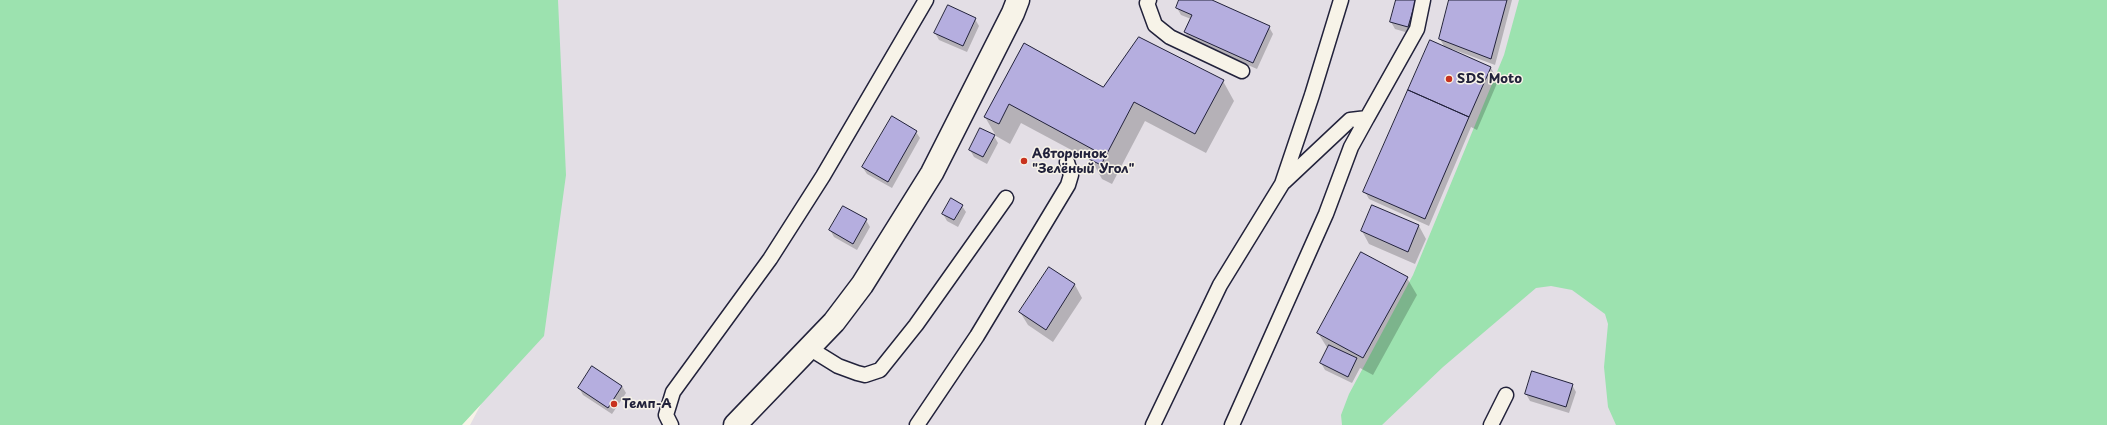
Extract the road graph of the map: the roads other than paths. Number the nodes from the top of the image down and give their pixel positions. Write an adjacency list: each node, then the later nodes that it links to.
1 (926, 0): 13 (lane)
2 (1018, 0): 11 (street)
3 (1149, 0): 6 (lane)
4 (1341, 0): 9 (lane)
5 (1424, 0): 7 (lane)
6 (1242, 71)
7 (1367, 118): 9 (lane); 17 (lane)
8 (1067, 162): 15 (lane)
9 (1282, 184): 16 (lane)
10 (1006, 198): 11 (lane)
11 (809, 348): 14 (street)
12 (1506, 395): 18 (lane)
13 (671, 425)
14 (735, 425)
15 (917, 425)
16 (1153, 425)
17 (1232, 425)
18 (1492, 425)

